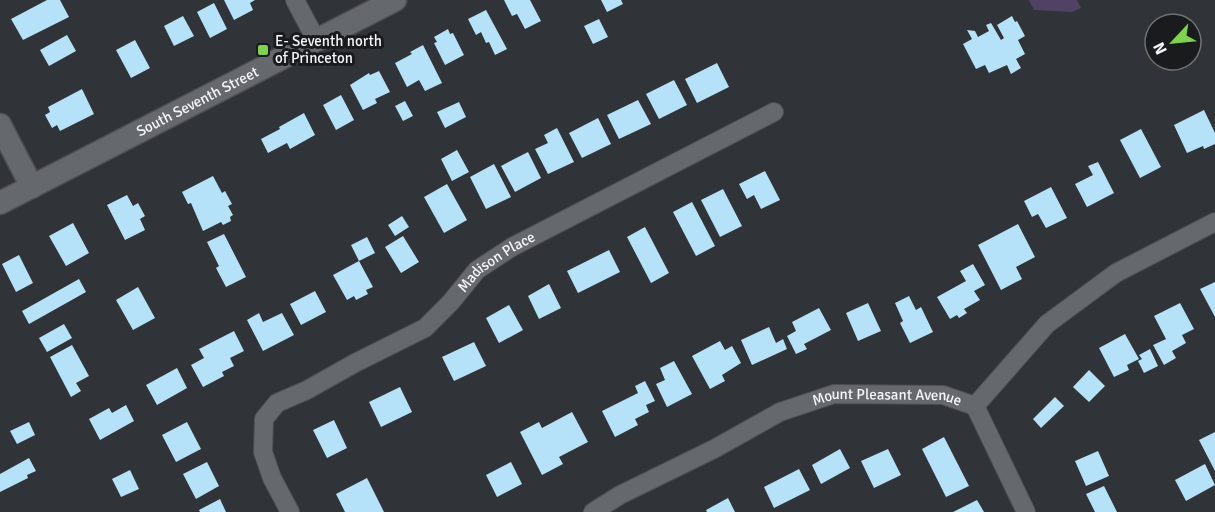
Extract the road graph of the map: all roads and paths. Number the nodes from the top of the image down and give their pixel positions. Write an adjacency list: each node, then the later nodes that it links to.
1 (295, 0): 3 (street)
2 (395, 0): 3 (street, South Seventh Street)
3 (316, 40): 6 (street, South Seventh Street)
4 (774, 112): 10 (street, Madison Place)
5 (0, 125): 6 (street)
6 (32, 187): 7 (street, South Seventh Street)
7 (0, 203)
8 (1215, 222): 9 (street, Mount Pleasant Avenue)
9 (975, 406): 11 (street, Mount Pleasant Avenue); 12 (street)
10 (290, 512)
11 (593, 512)
12 (1026, 512)

